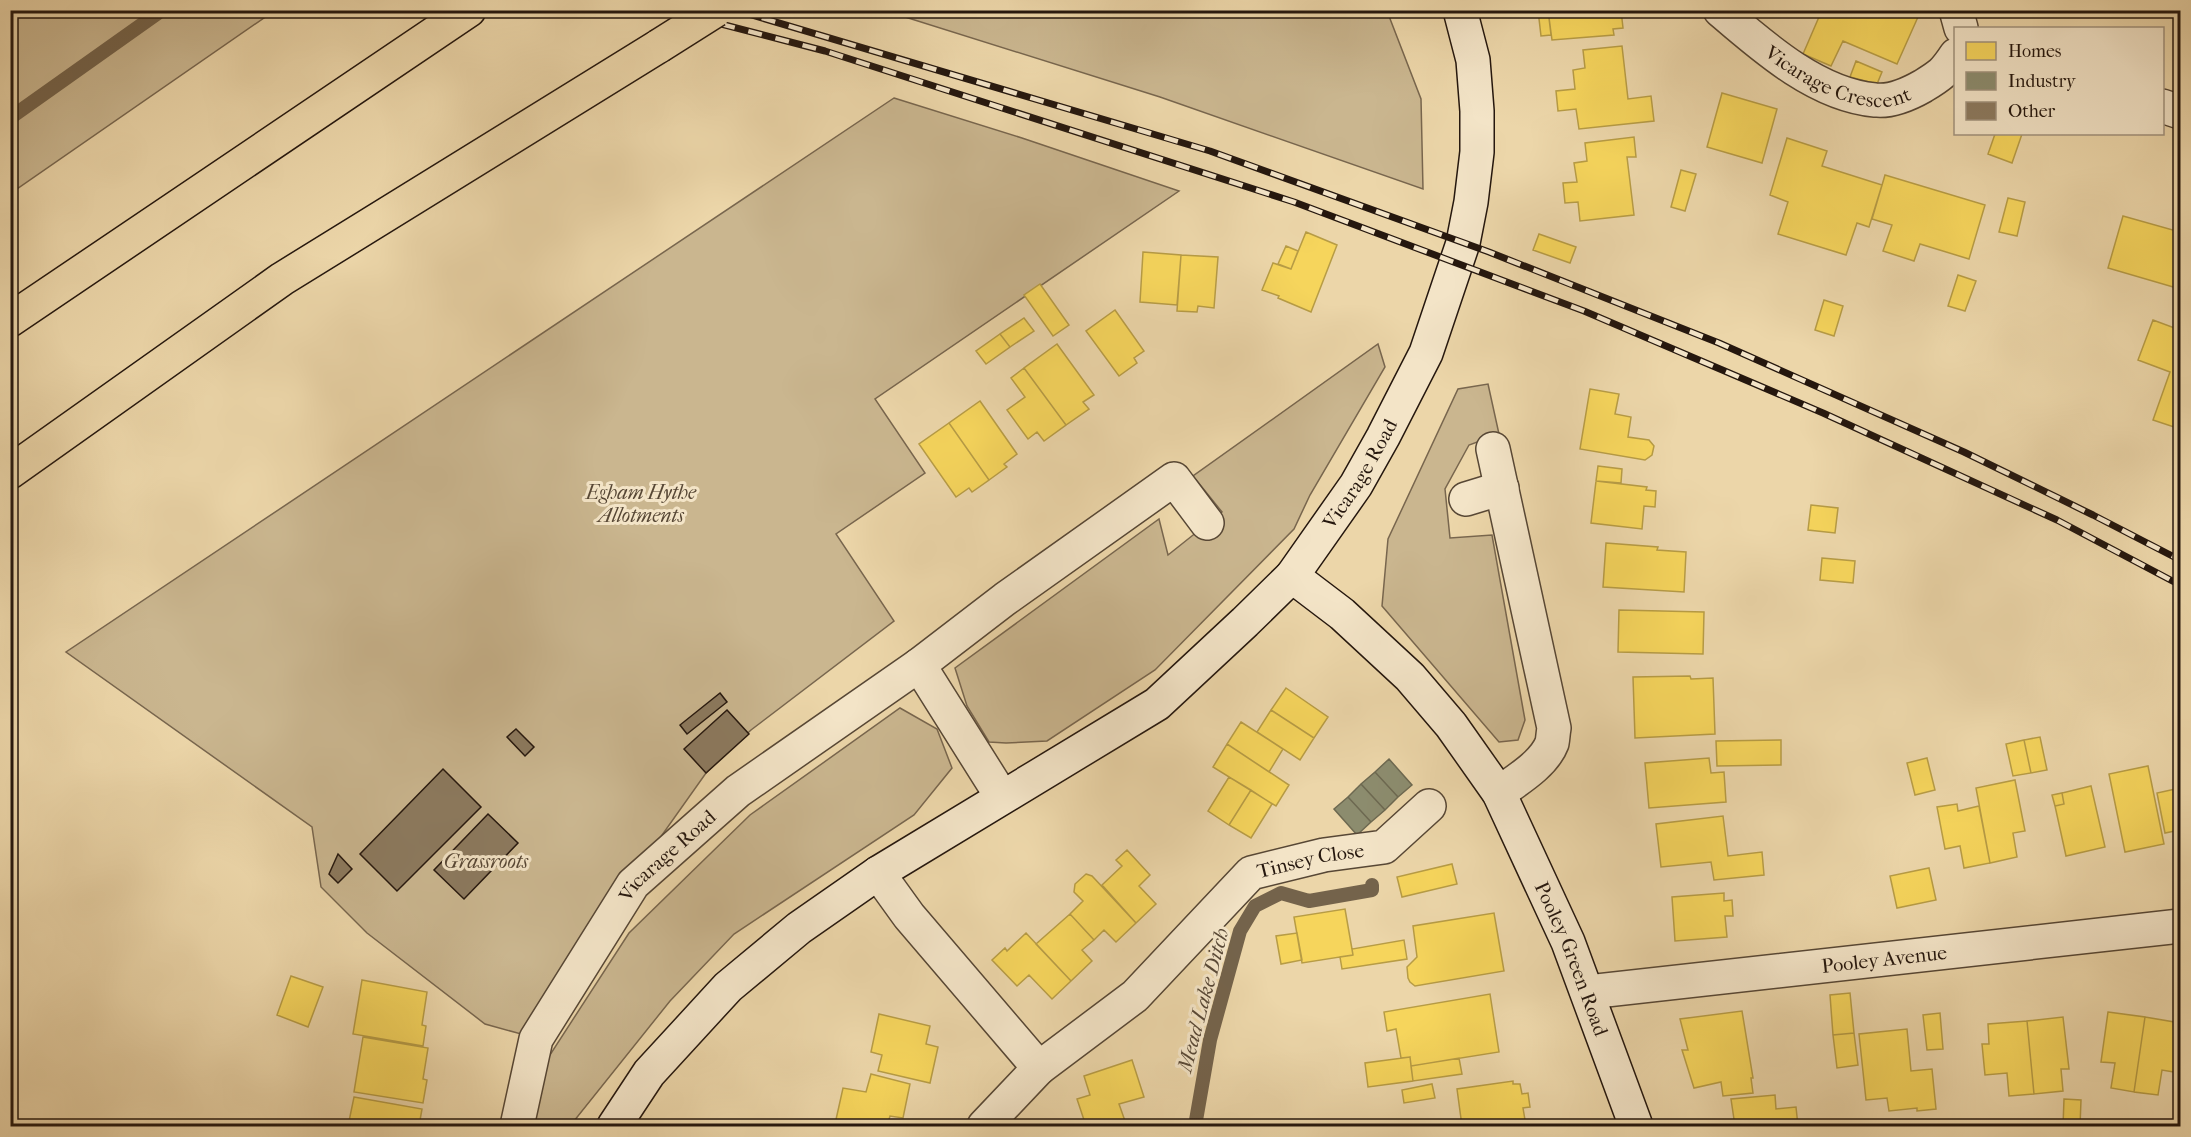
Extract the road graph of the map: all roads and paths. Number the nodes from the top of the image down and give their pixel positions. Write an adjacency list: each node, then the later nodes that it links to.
1 (470, 10): 10 (highway)
2 (716, 10): 12 (highway, bridge)
3 (1460, 10): 16 (street, Vicarage Road)
4 (1720, 10): 7 (street, Vicarage Crescent)
5 (1956, 10): 6 (street)
6 (1961, 27)
7 (1954, 58)
8 (2164, 106): 9 (street)
9 (2181, 112)
10 (10, 320)
11 (1493, 449): 13 (street)
12 (10, 472)
13 (1502, 488): 14 (street); 18 (street)
14 (1466, 499)
15 (1207, 523): 17 (street, Vicarage Road)
16 (1292, 576): 18 (street, Pooley Green Road); 19 (street, Vicarage Road)
17 (919, 665): 19 (street); 25 (street, Vicarage Road)
18 (1499, 793): 23 (street, Pooley Green Road)
19 (1002, 797): 21 (street, Vicarage Road)
20 (1429, 806): 24 (street, Tinsey Close)
21 (878, 873): 24 (street); 26 (street, Vicarage Road)
22 (2181, 926): 23 (street, Pooley Avenue)
23 (1588, 992): 28 (street, Pooley Green Road)
24 (1039, 1068): 27 (street, Tinsey Close)
25 (518, 1126)
26 (614, 1126)
27 (984, 1126)
28 (1636, 1126)

